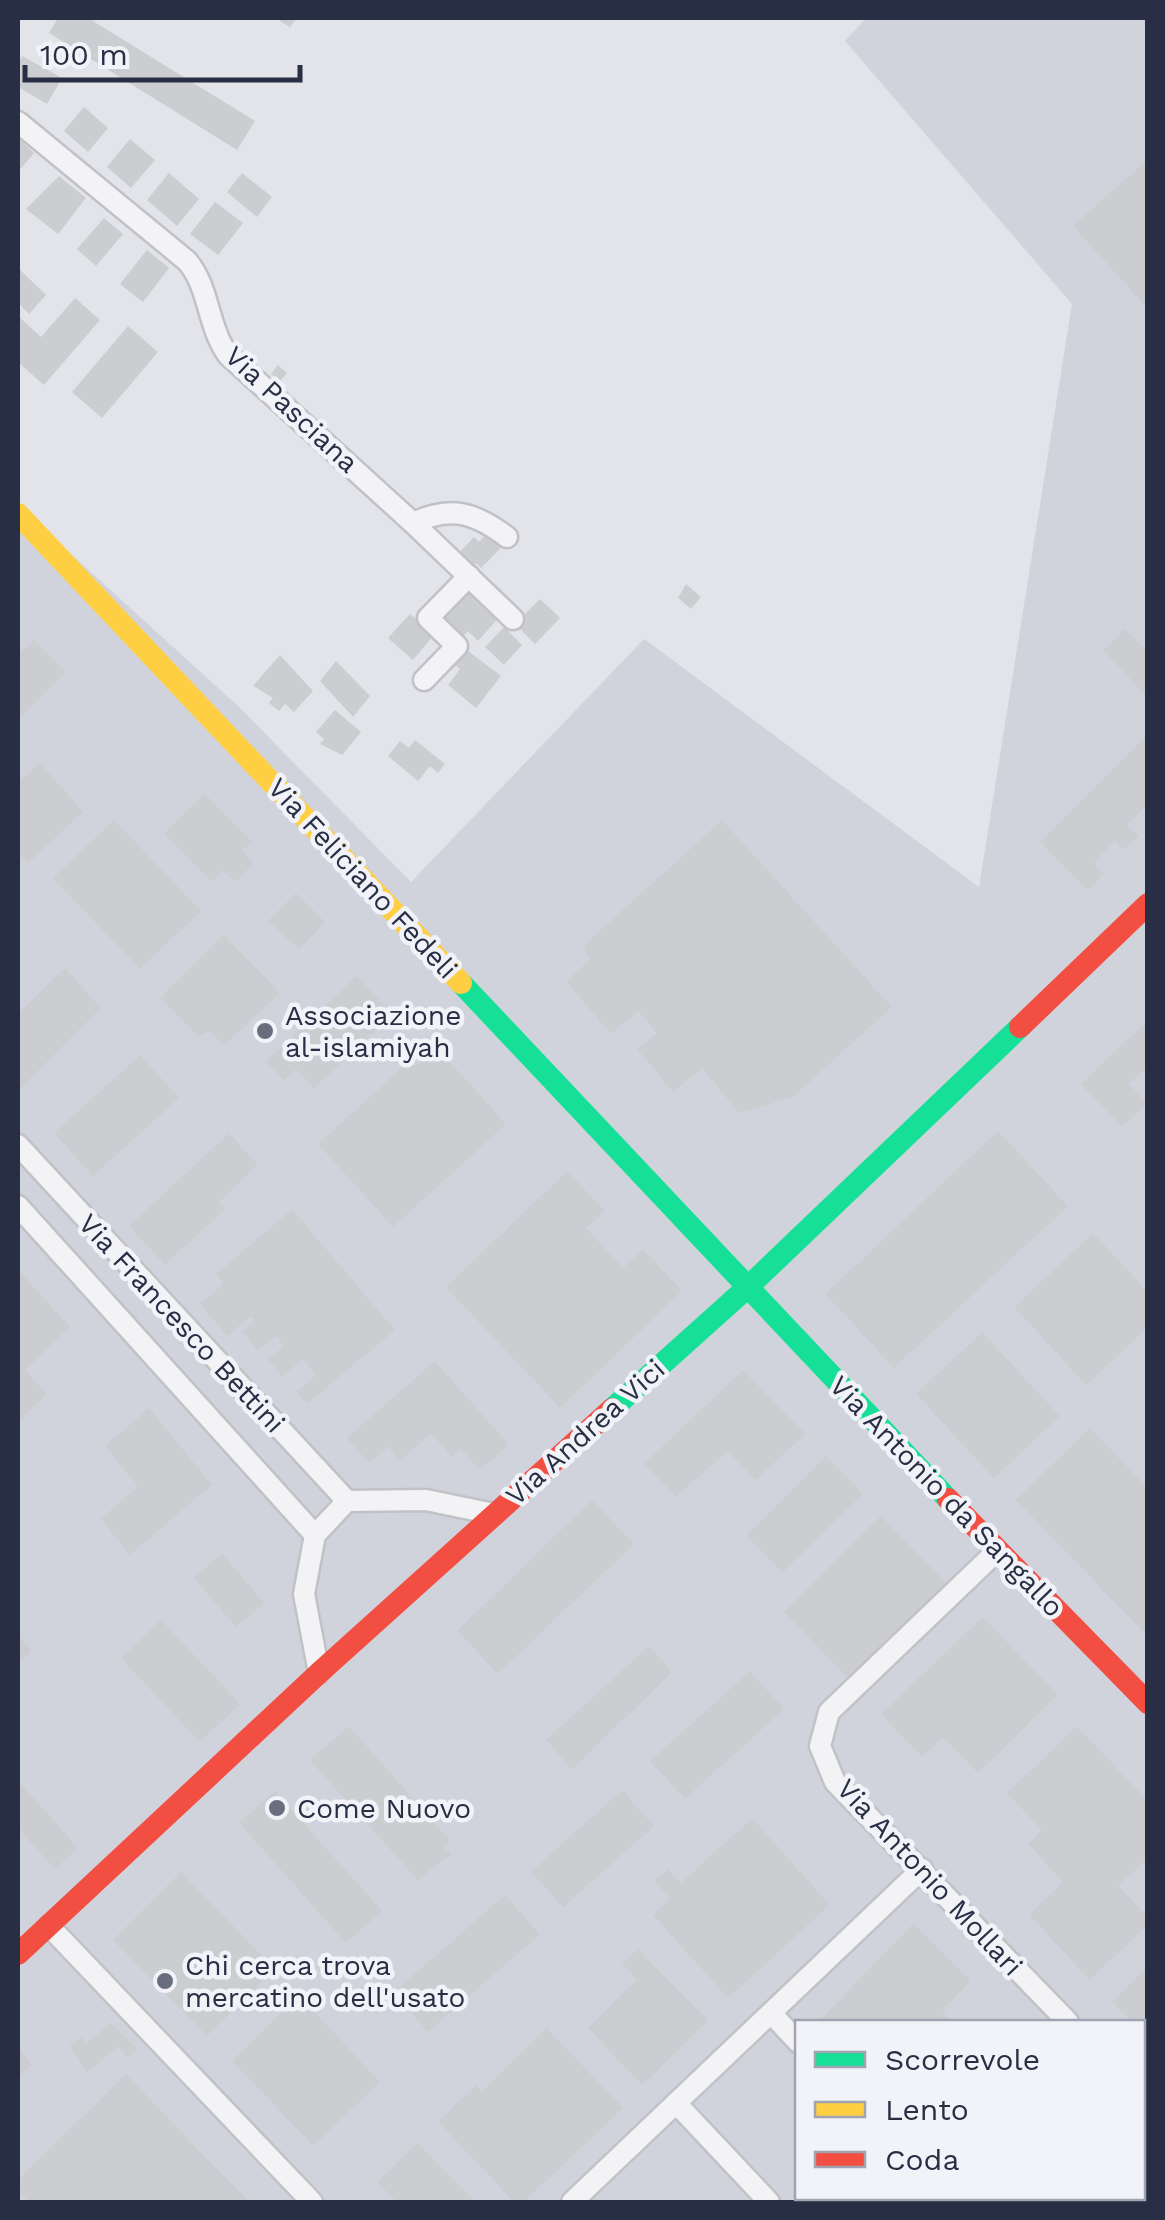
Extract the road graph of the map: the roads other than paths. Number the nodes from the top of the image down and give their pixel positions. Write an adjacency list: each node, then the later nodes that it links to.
1 (18, 122): 3 (street, Via Pasciana)
2 (18, 514): 11 (street, Via Feliciano Fedeli)
3 (413, 522): 4 (street); 5 (street, Via Pasciana)
4 (507, 538)
5 (468, 576): 6 (street, Via Pasciana); 7 (street)
6 (513, 618)
7 (424, 680)
8 (1148, 904): 11 (street, Via Andrea Vici)
9 (18, 1145): 12 (street, Via Francesco Bettini)
10 (18, 1206): 14 (street, Via Francesco Bettini)
11 (749, 1286): 13 (street, Via Andrea Vici); 15 (street, Via Antonio da Sangallo)
12 (347, 1502): 13 (street); 14 (street)
13 (494, 1514): 16 (street, Via Andrea Vici)
14 (315, 1535): 16 (street)
15 (997, 1551): 17 (street, Via Antonio da Sangallo); 18 (street, Via Antonio Mollari)
16 (319, 1673): 19 (street, Via Andrea Vici)
17 (1148, 1704)
18 (922, 1869): 21 (street); 22 (street, Via Antonio Mollari)
19 (50, 1926): 20 (street, Via Andrea Vici); 26 (street)
20 (18, 1954)
21 (771, 2013): 23 (street); 24 (street)
22 (1066, 2020)
23 (795, 2039)
24 (676, 2103): 25 (street); 27 (street)
25 (580, 2200)
26 (312, 2202)
27 (768, 2202)

